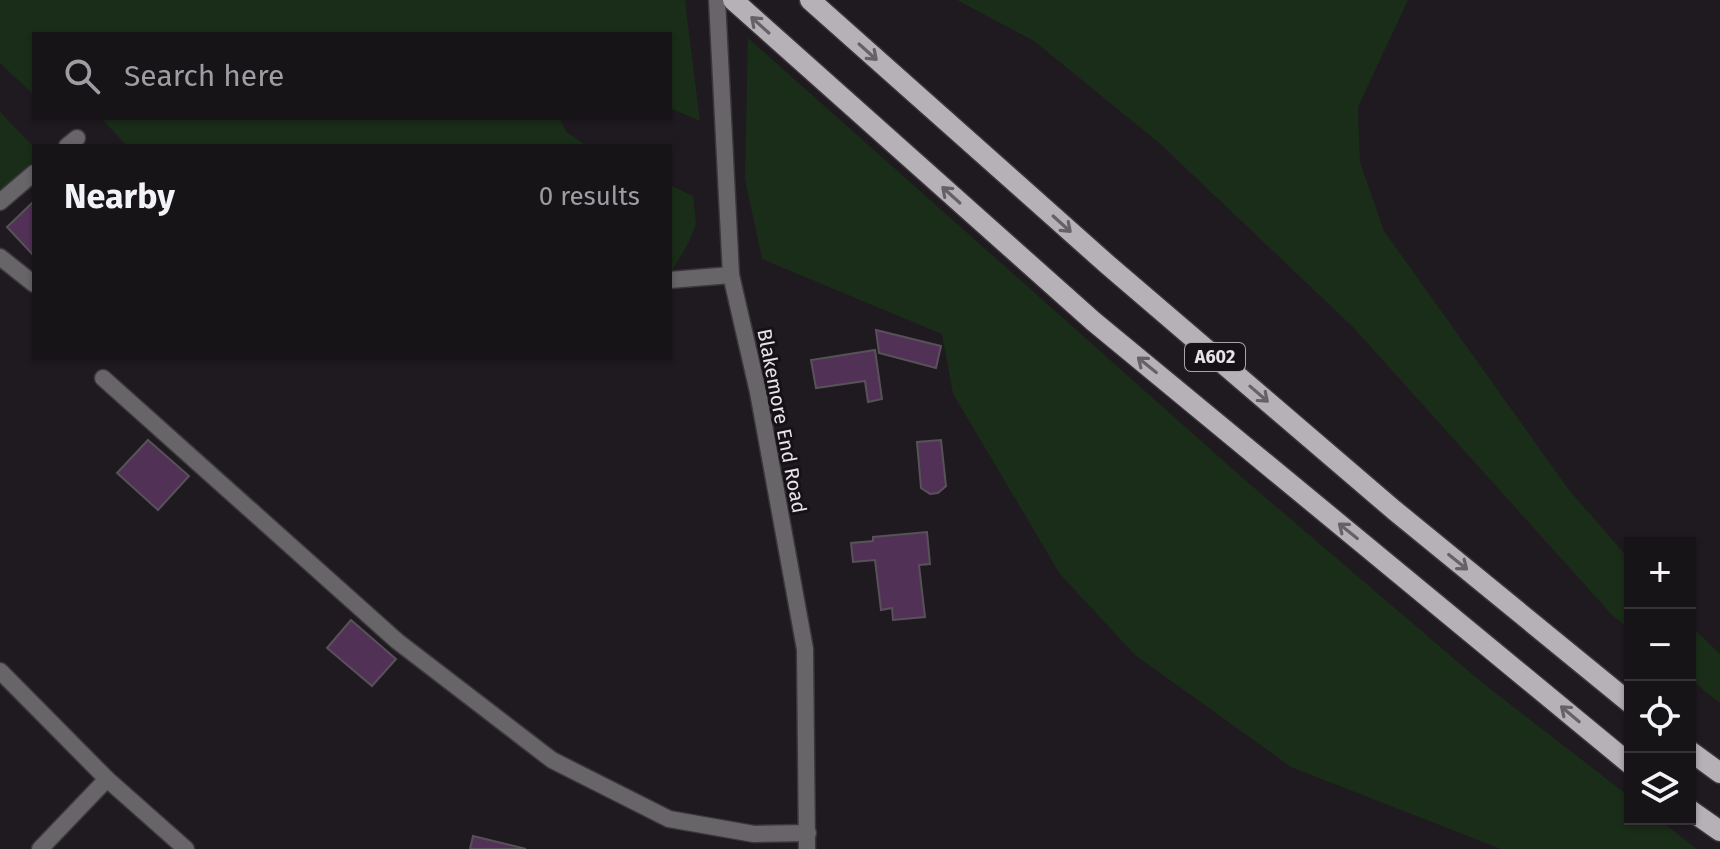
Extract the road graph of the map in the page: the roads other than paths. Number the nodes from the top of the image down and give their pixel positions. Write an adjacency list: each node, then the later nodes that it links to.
1 (717, 0): 7 (street, Blakemore End Road)
2 (733, 0): 14 (main road, A602, one-way to 2)
3 (810, 0): 12 (main road, A602, one-way to 12)
4 (32, 175): 5 (street)
5 (0, 202)
6 (0, 257): 9 (street)
7 (731, 275): 8 (street); 19 (street, Blakemore End Road)
8 (672, 280)
9 (32, 282)
10 (103, 378): 19 (street)
11 (0, 671): 16 (street)
12 (1624, 698)
13 (1693, 753): 15 (main road)
14 (1624, 759)
15 (1720, 773)
16 (107, 779): 20 (street); 21 (street)
17 (1696, 814): 18 (main road)
18 (1720, 831)
19 (808, 841)
20 (40, 849)
21 (186, 849)

